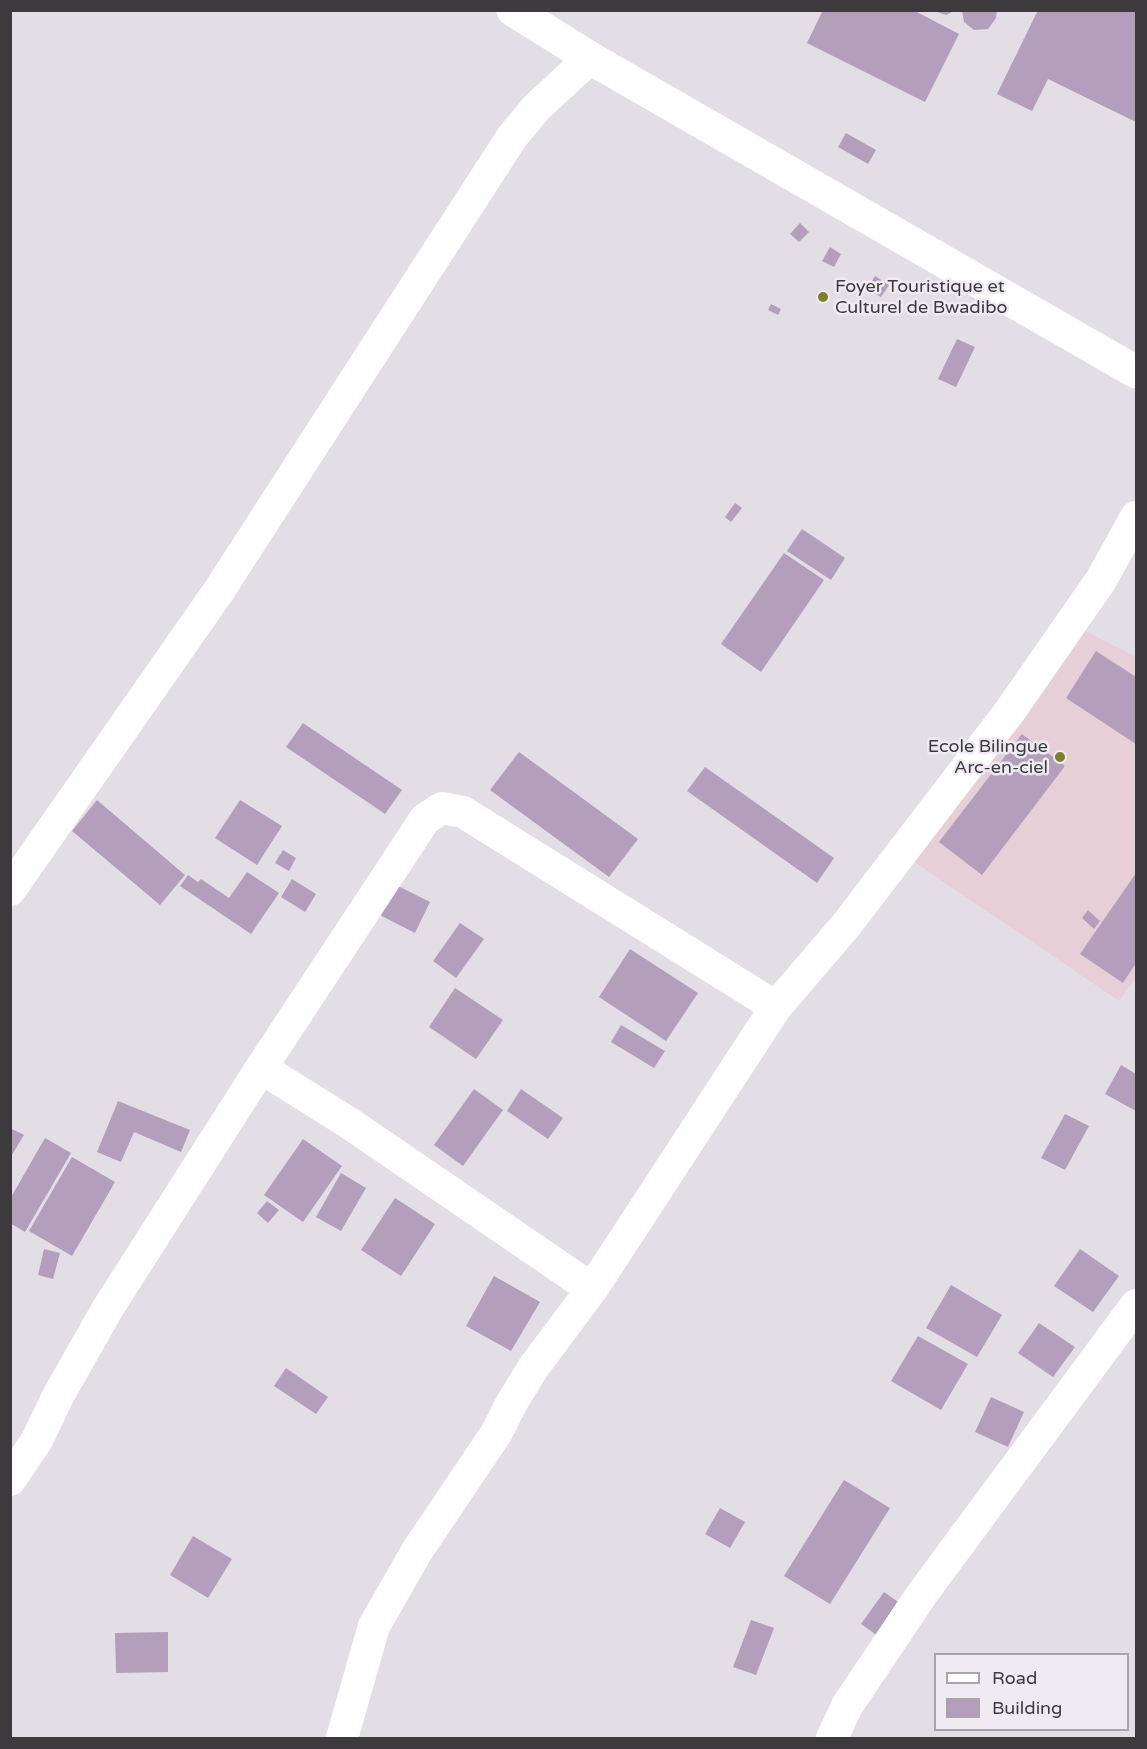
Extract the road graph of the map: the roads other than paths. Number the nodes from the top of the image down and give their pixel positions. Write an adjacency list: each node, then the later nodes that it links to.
1 (513, 10): 2 (main road)
2 (590, 58): 3 (main road); 5 (street)
3 (1137, 372)
4 (1137, 517): 6 (street)
5 (10, 890)
6 (776, 1007): 7 (street); 8 (street)
7 (261, 1068): 8 (street); 10 (street)
8 (592, 1288): 11 (street)
9 (1137, 1305): 12 (street)
10 (10, 1480)
11 (342, 1738)
12 (832, 1738)

